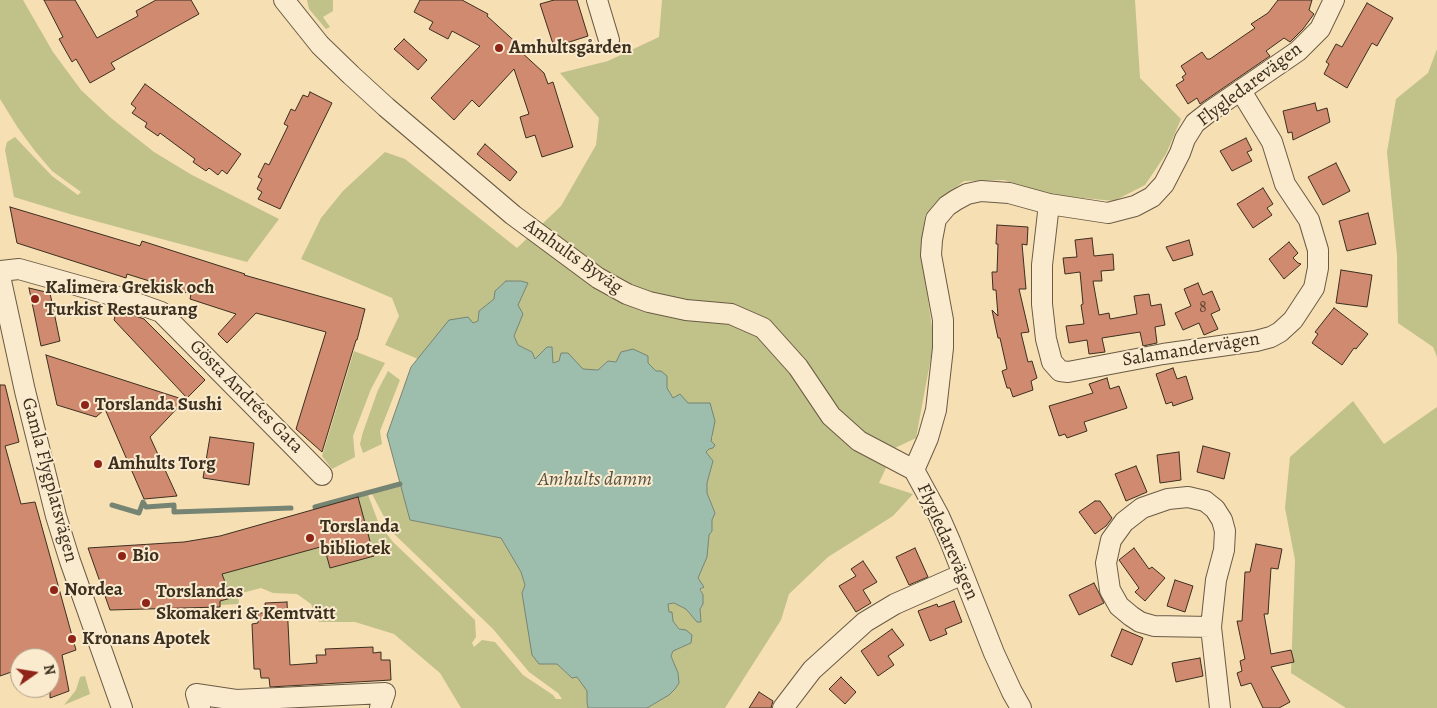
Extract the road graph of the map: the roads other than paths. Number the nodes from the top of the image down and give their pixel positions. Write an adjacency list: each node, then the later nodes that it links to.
1 (284, 0): 9 (street, Amhults Byväg)
2 (597, 0): 4 (street)
3 (1334, 0): 5 (street, Flygledarevägen)
4 (609, 40)
5 (1241, 90): 6 (street, Flygledarevägen); 6 (street, Salamandervägen)
6 (1049, 204): 9 (street, Flygledarevägen)
7 (0, 272): 10 (street, Gösta Andrées Gata)
8 (0, 276): 13 (street, Gamla Flygplatsvägen)
9 (914, 470): 11 (street, Flygledarevägen)
10 (322, 475)
11 (963, 574): 16 (street); 17 (street, Flygledarevägen)
12 (1211, 627): 12 (street); 18 (street)
13 (115, 706)
14 (200, 708): 15 (street)
15 (380, 708)
16 (783, 708)
17 (1021, 708)
18 (1220, 708)

